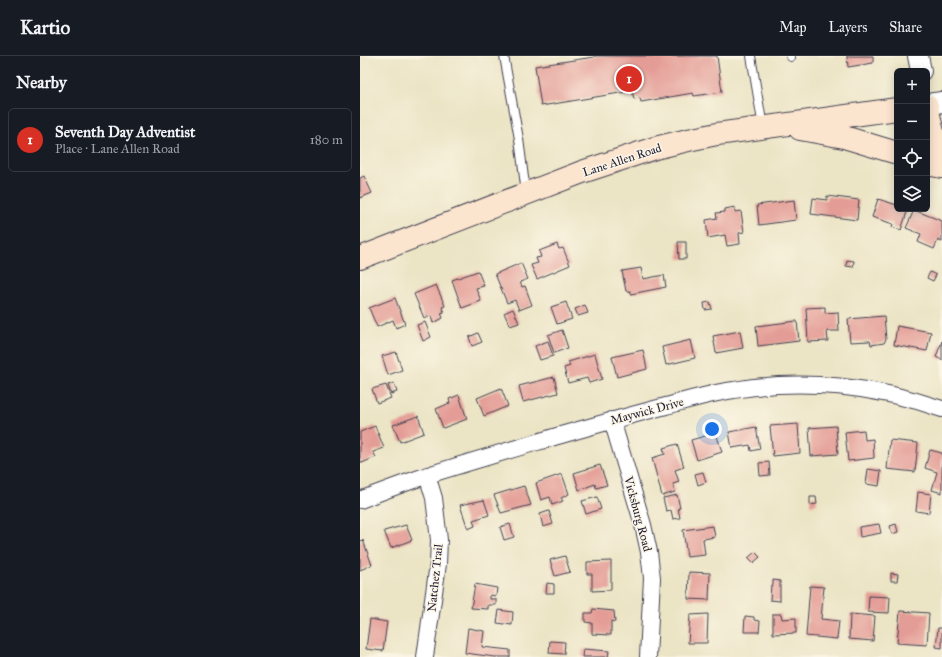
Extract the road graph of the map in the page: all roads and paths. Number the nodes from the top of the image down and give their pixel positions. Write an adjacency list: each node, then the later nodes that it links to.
1 (504, 56): 14 (lane)
2 (751, 56): 9 (lane)
3 (918, 56): 4 (street)
4 (920, 68)
5 (942, 102): 6 (street)
6 (930, 104)
7 (894, 109): 9 (main road, Lane Allen Road)
8 (930, 120): 11 (main road)
9 (772, 127): 10 (main road); 14 (main road, Lane Allen Road)
10 (894, 153)
11 (942, 154)
12 (930, 165): 13 (main road)
13 (942, 167)
14 (526, 194): 15 (main road, Lane Allen Road)
15 (360, 258)
16 (942, 409): 17 (street, Maywick Drive)
17 (612, 420): 18 (street, Maywick Drive); 21 (street, Vicksburg Road)
18 (427, 475): 19 (street, Maywick Drive); 20 (street, Natchez Trail)
19 (360, 500)
20 (425, 657)
21 (648, 657)

